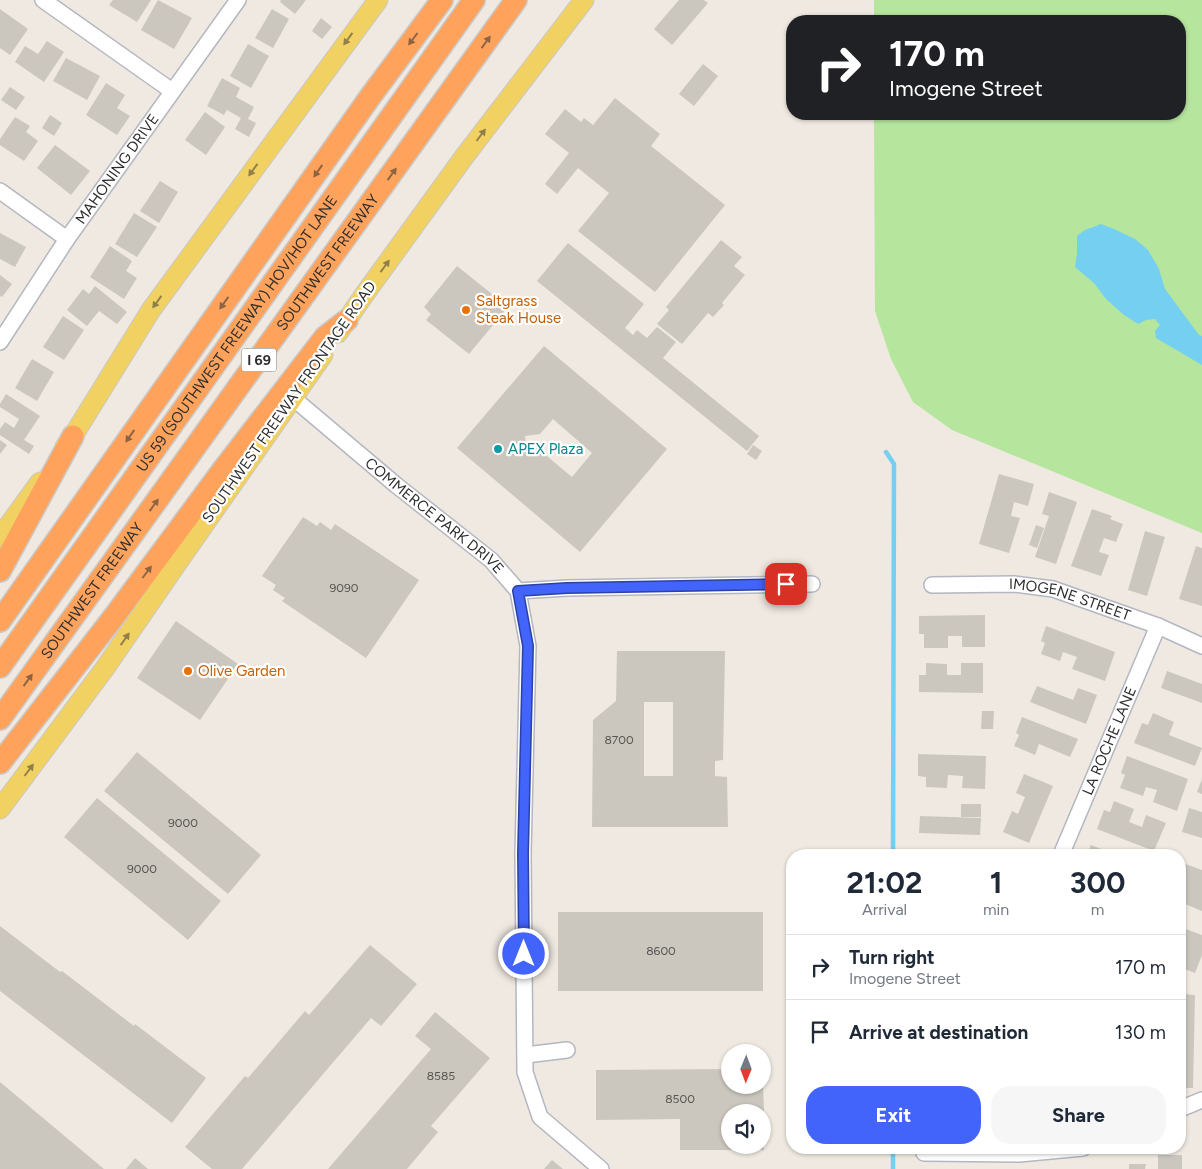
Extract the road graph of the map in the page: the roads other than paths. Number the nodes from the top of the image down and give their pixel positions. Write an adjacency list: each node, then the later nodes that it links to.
1 (43, 0): 8 (street)
2 (238, 0): 8 (street, MAHONING DRIVE)
3 (378, 0): 14 (main road, one-way to 14)
4 (442, 0): 20 (highway, one-way to 20)
5 (474, 0): 23 (highway, US 59 (SOUTHWEST FREEWAY) HOV/HOT LANE)
6 (516, 0): 24 (highway, SOUTHWEST FREEWAY / I 69, one-way to 6)
7 (584, 0): 11 (main road, SOUTHWEST FREEWAY FRONTAGE ROAD, one-way to 7)
8 (172, 91): 10 (street, MAHONING DRIVE)
9 (0, 191): 10 (street)
10 (67, 239): 12 (street, MAHONING DRIVE)
11 (347, 320): 13 (main road, SOUTHWEST FREEWAY FRONTAGE ROAD); 25 (highway, one-way to 11)
12 (0, 342)
13 (293, 398): 19 (street, COMMERCE PARK DRIVE); 26 (main road, SOUTHWEST FREEWAY FRONTAGE ROAD, one-way to 13)
14 (73, 436): 15 (main road); 16 (highway)
15 (0, 537)
16 (0, 571)
17 (812, 584): 19 (street)
18 (932, 585): 21 (street, IMOGENE STREET)
19 (518, 591): 29 (street)
20 (0, 621)
21 (1158, 626): 22 (street, IMOGENE STREET); 27 (street, LA ROCHE LANE)
22 (1202, 646)
23 (0, 667)
24 (0, 719)
25 (0, 763)
26 (0, 809)
27 (1064, 849)
28 (567, 1050): 29 (street)
29 (526, 1055): 35 (street)
30 (1202, 1100): 31 (street)
31 (1186, 1107)
32 (948, 1154): 34 (street)
33 (1041, 1154): 34 (street)
34 (1019, 1157)
35 (601, 1169)

